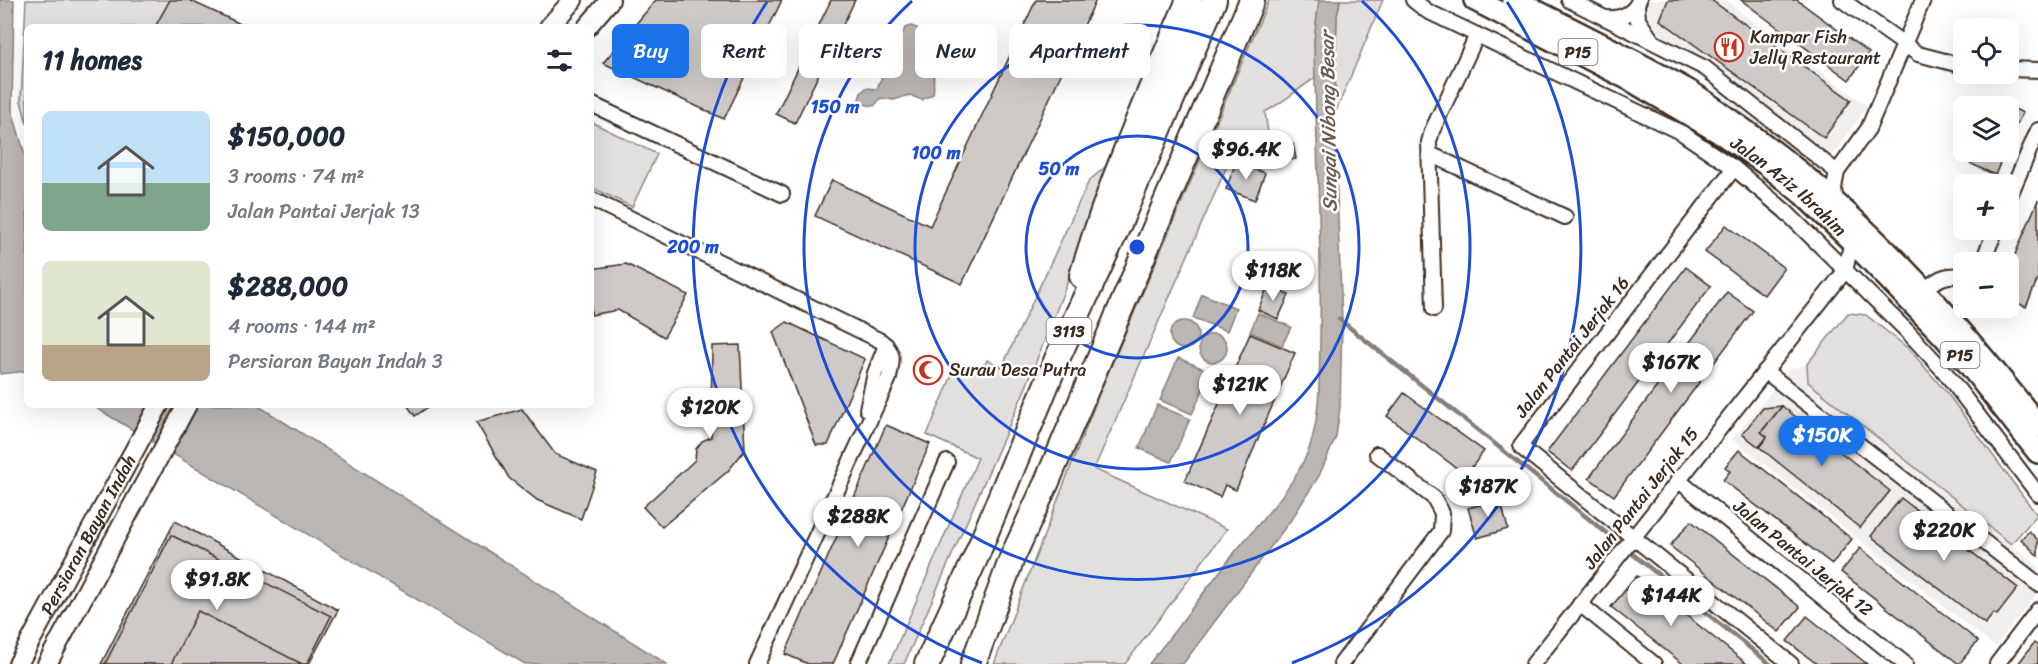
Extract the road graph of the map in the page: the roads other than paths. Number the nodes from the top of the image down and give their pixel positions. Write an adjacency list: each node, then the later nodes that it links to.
1 (573, 0): 14 (street)
2 (610, 0): 15 (street)
3 (1189, 0): 40 (highway)
4 (1214, 0): 40 (highway, 3113)
5 (1252, 0): 59 (highway, 3113)
6 (1413, 0): 16 (street)
7 (1474, 0): 22 (main road, Jalan Aziz Ibrahim / P15)
8 (1513, 0): 22 (main road, Jalan Aziz Ibrahim / P15)
9 (1569, 0): 13 (street)
10 (1842, 0): 18 (street)
11 (1923, 0): 18 (street)
12 (1638, 2): 13 (street); 17 (street)
13 (1605, 18): 17 (street)
14 (552, 24)
15 (590, 24)
16 (1478, 35): 25 (street); 26 (street)
17 (1651, 39): 27 (street)
18 (1903, 45): 19 (street); 27 (street)
19 (1953, 64)
20 (2019, 69): 21 (street)
21 (2038, 70)
22 (1684, 100): 29 (main road, Jalan Aziz Ibrahim / P15); 34 (main road, Jalan Aziz Ibrahim / P15)
23 (594, 105): 30 (street)
24 (2038, 130): 28 (street)
25 (1430, 154): 33 (street); 39 (street)
26 (1734, 168): 36 (street); 50 (street, Jalan Pantai Jerjak 16)
27 (1833, 169): 29 (street); 32 (street)
28 (2019, 174)
29 (1815, 185): 32 (main road, Jalan Aziz Ibrahim / P15)
30 (782, 194)
31 (594, 201): 56 (street)
32 (1836, 204): 38 (main road, Jalan Aziz Ibrahim / P15)
33 (1565, 217)
34 (1852, 241): 35 (main road, Jalan Aziz Ibrahim / P15); 36 (street, Jalan Pantai Jerjak 15)
35 (1875, 265): 36 (street); 45 (main road, Jalan Aziz Ibrahim / P15)
36 (1845, 271): 41 (street, Jalan Pantai Jerjak 15); 49 (street)
37 (1953, 274): 38 (street)
38 (1925, 290): 44 (main road, Jalan Aziz Ibrahim / P15)
39 (1434, 309)
40 (1057, 358): 58 (highway, 3113)
41 (1765, 371): 48 (street, Jalan Pantai Jerjak 15); 51 (street)
42 (157, 408): 54 (street, Persiaran Bayan Indah)
43 (185, 408): 55 (street, Persiaran Bayan Indah)
44 (2038, 426)
45 (2038, 452)
46 (1377, 454): 60 (street)
47 (947, 462): 57 (street)
48 (1678, 480): 50 (street, Jalan Pantai Jerjak 15); 64 (street, Jalan Pantai Jerjak 12)
49 (2038, 494)
50 (1631, 539): 52 (street, Jalan Pantai Jerjak 15); 63 (street, Jalan Pantai Jerjak 16)
51 (2038, 584)
52 (1580, 604): 61 (street, Jalan Pantai Jerjak 15); 62 (street)
53 (2038, 610): 65 (street)
54 (18, 664)
55 (47, 664)
56 (757, 664)
57 (858, 664)
58 (927, 664)
59 (973, 664)
60 (1341, 664)
61 (1533, 664)
62 (1654, 664)
63 (1791, 664)
64 (1905, 664)
65 (1997, 664)

